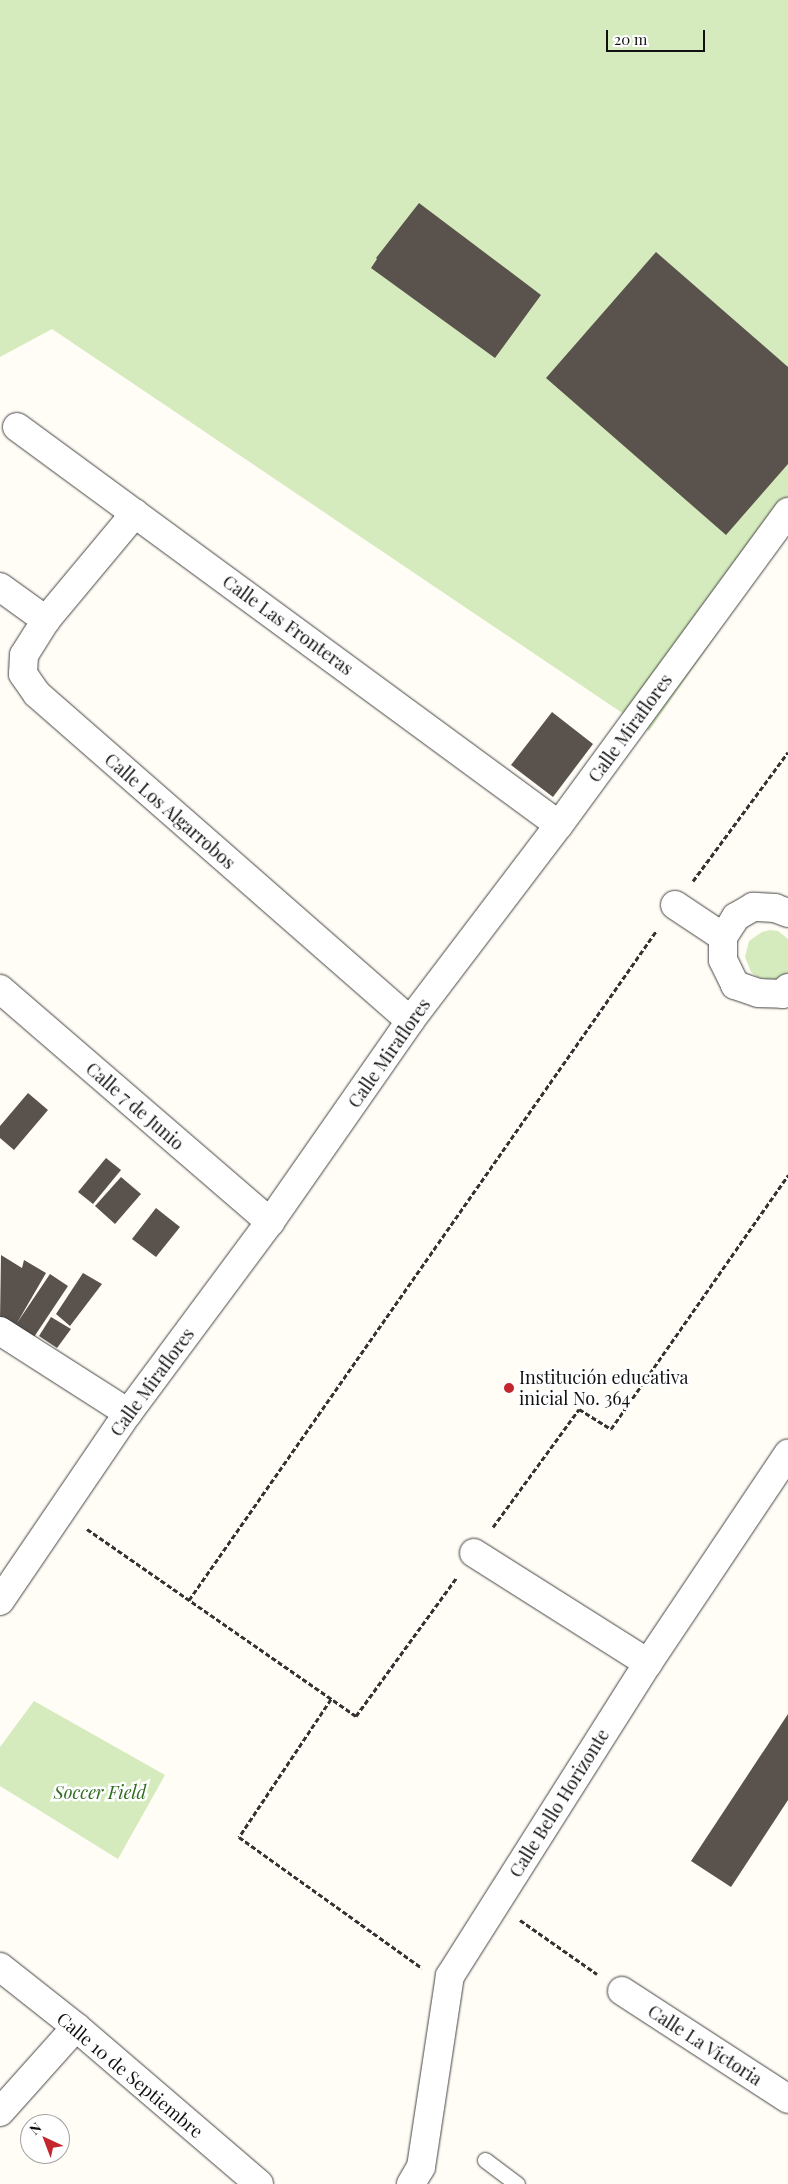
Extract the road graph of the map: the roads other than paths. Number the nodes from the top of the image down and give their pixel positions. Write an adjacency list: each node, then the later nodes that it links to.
1 (17, 427): 3 (street, Calle Las Fronteras)
2 (788, 512): 6 (street, Calle Miraflores)
3 (136, 513): 5 (street, Calle Los Algarrobos); 6 (street, Calle Las Fronteras)
4 (0, 587): 5 (street)
5 (46, 620): 12 (street, Calle Los Algarrobos)
6 (559, 825): 12 (street, Calle Miraflores)
7 (675, 904): 9 (street)
8 (788, 913): 9 (street)
9 (723, 937): 10 (street)
10 (788, 988)
11 (0, 989): 13 (street, Calle 7 de Junio)
12 (410, 1021): 13 (street, Calle Miraflores)
13 (270, 1222): 15 (street, Calle Miraflores)
14 (0, 1331): 15 (street)
15 (128, 1413): 18 (street, Calle Miraflores)
16 (788, 1454): 19 (street, Calle Bello Horizonte)
17 (474, 1553): 19 (street)
18 (0, 1601)
19 (648, 1663): 27 (street, Calle Bello Horizonte)
20 (0, 1967): 22 (street, Calle 10 de Septiembre)
21 (622, 1991): 23 (street, Calle La Victoria)
22 (76, 2027): 24 (street); 26 (street, Calle 10 de Septiembre)
23 (788, 2099)
24 (0, 2112)
25 (484, 2160): 28 (lane)
26 (259, 2184)
27 (411, 2184)
28 (516, 2184)

